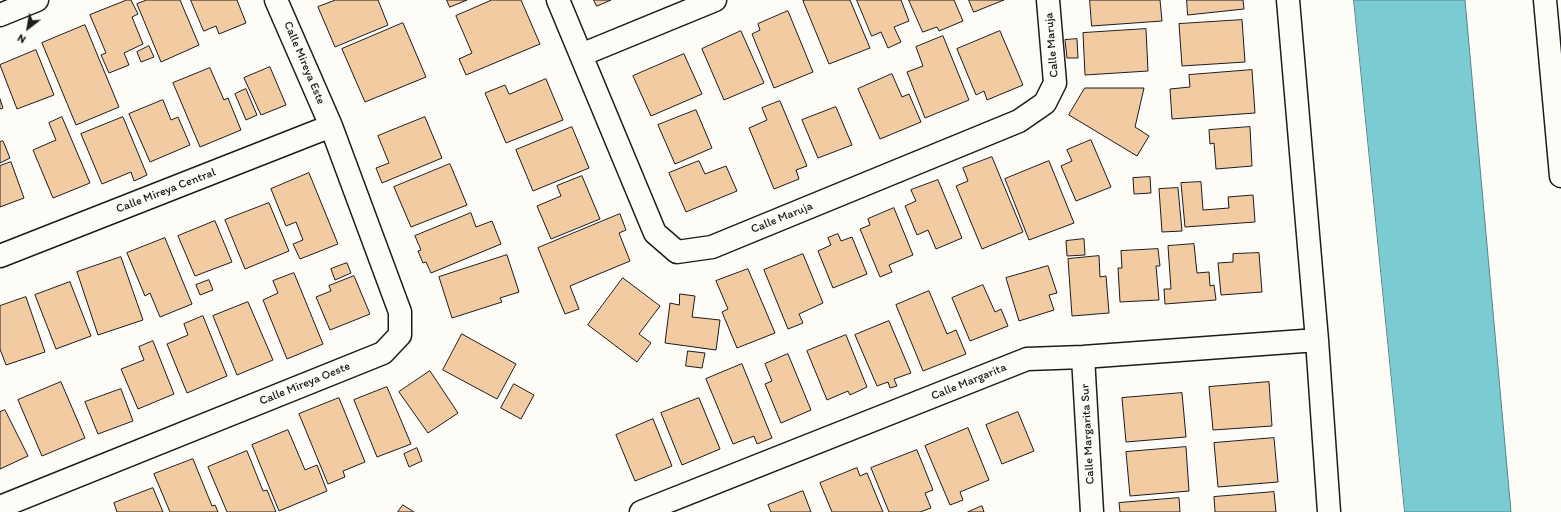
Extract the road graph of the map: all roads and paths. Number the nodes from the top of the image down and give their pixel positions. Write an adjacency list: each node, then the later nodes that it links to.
1 (37, 0): 8 (street)
2 (276, 0): 10 (street, Calle Mireya Este)
3 (558, 0): 9 (street, Calle Maruja)
4 (715, 0): 9 (street)
5 (1048, 0): 9 (street, Calle Maruja)
6 (1288, 0): 13 (street)
7 (1545, 0): 11 (street)
8 (0, 15)
9 (581, 55)
10 (331, 126): 12 (street, Calle Mireya Central); 15 (street, Calle Mireya Oeste)
11 (1561, 176)
12 (0, 256)
13 (1317, 340): 14 (street, Calle Margarita); 18 (street)
14 (1083, 357): 16 (street, Calle Margarita); 17 (street, Calle Margarita Sur)
15 (0, 507)
16 (641, 512)
17 (1092, 512)
18 (1329, 512)

